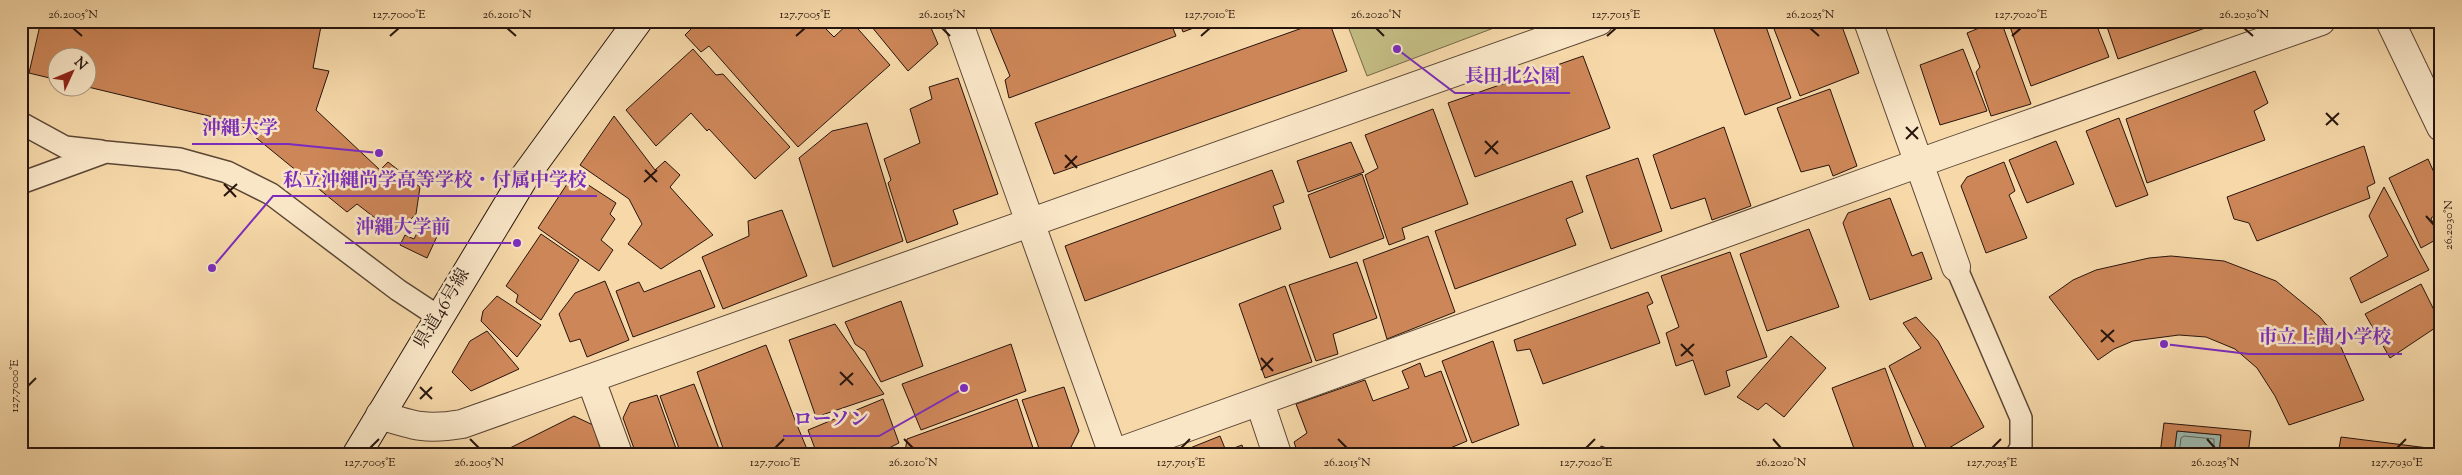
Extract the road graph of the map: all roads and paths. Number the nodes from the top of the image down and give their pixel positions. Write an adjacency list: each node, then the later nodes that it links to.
1 (638, 21): 14 (street, 県道46号線)
2 (958, 21): 12 (street)
3 (1599, 21): 12 (street)
4 (1868, 21): 10 (street)
5 (2321, 21): 10 (street)
6 (2390, 21): 8 (street)
7 (21, 123): 9 (lane)
8 (2441, 128)
9 (106, 152): 11 (lane); 14 (lane)
10 (1918, 164): 13 (street); 16 (street)
11 (21, 183)
12 (1030, 223): 15 (street); 16 (street)
13 (1956, 267): 21 (lane)
14 (438, 317): 17 (street, 県道46号線)
15 (591, 380): 17 (street); 19 (street)
16 (1260, 403): 20 (street)
17 (380, 416): 18 (street, 県道46号線)
18 (357, 454)
19 (618, 454)
20 (1278, 454)
21 (2018, 454)

